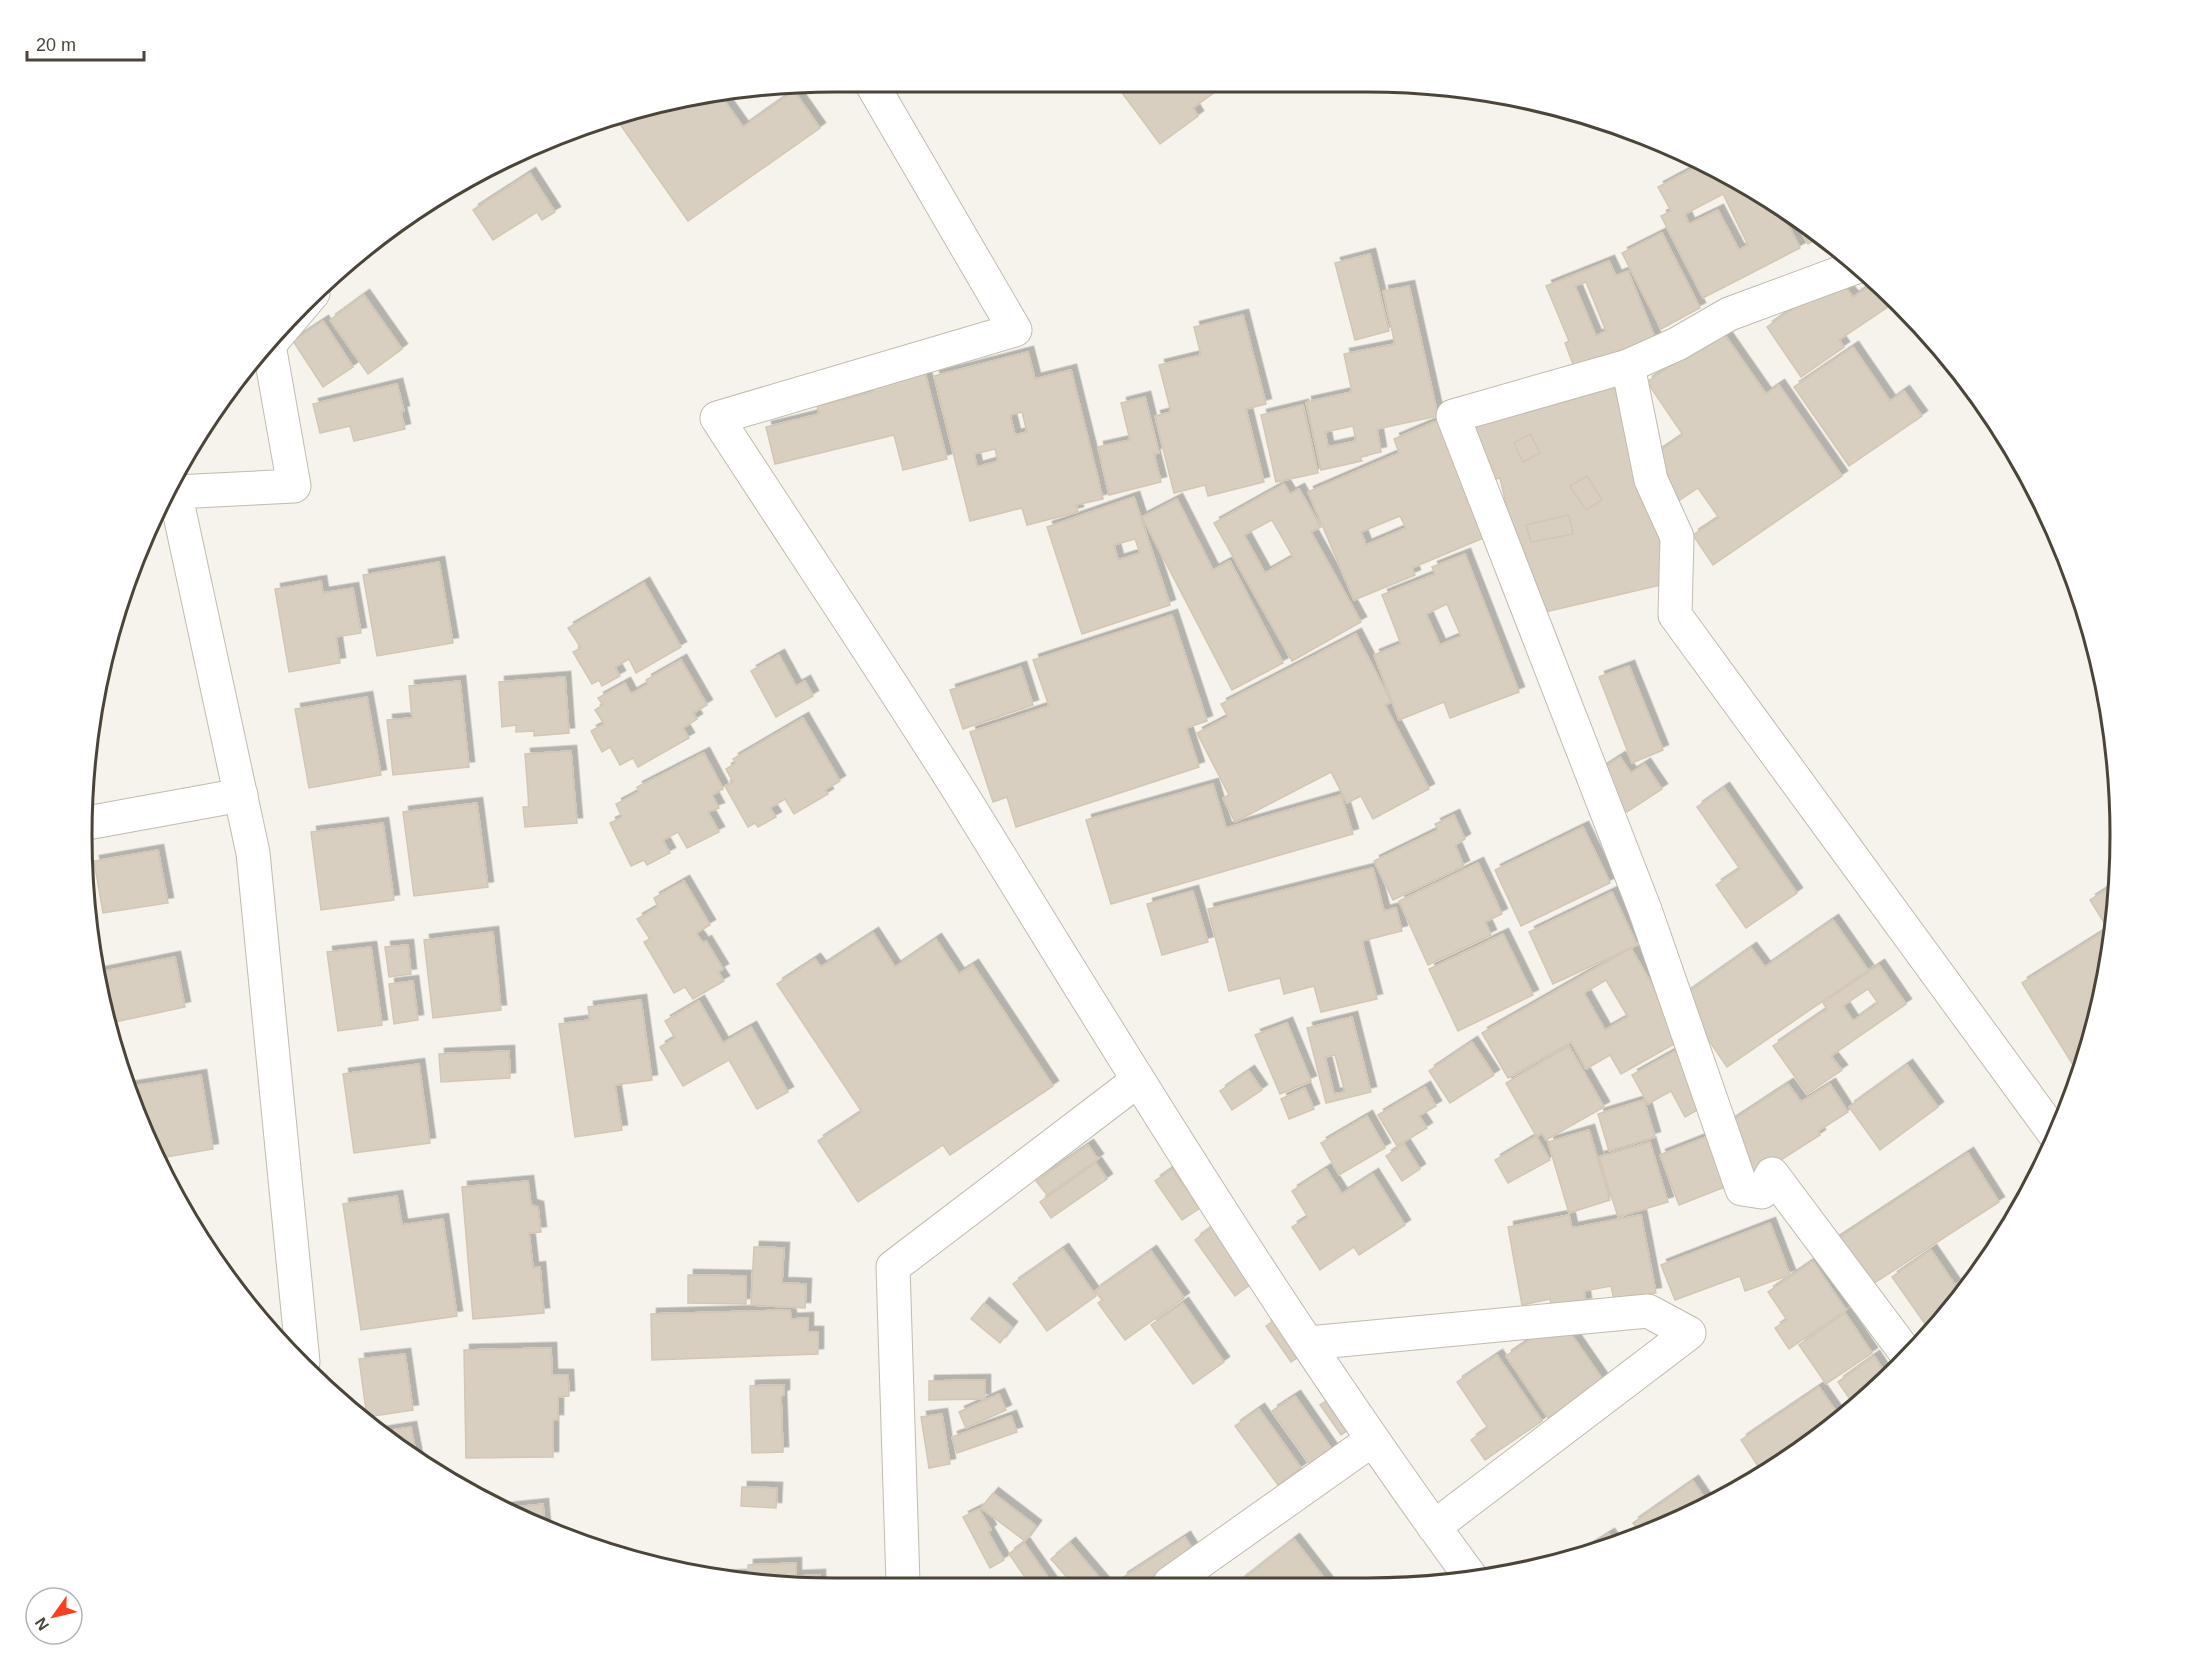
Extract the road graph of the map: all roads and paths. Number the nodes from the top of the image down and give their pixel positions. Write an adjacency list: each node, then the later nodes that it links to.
1 (876, 91): 9 (street)
2 (1849, 270): 4 (street)
3 (270, 352): 5 (street)
4 (1628, 366): 10 (street); 12 (street)
5 (176, 492)
6 (175, 493): 7 (street)
7 (241, 795): 8 (street); 13 (street)
8 (92, 822)
9 (1137, 1081): 11 (street); 17 (street)
10 (2050, 1127)
11 (1309, 1343): 14 (street); 15 (street)
12 (1903, 1349)
13 (302, 1354)
14 (1372, 1440): 15 (street); 18 (street)
15 (1434, 1527): 16 (street)
16 (1467, 1571)
17 (903, 1578)
18 (1177, 1578)

